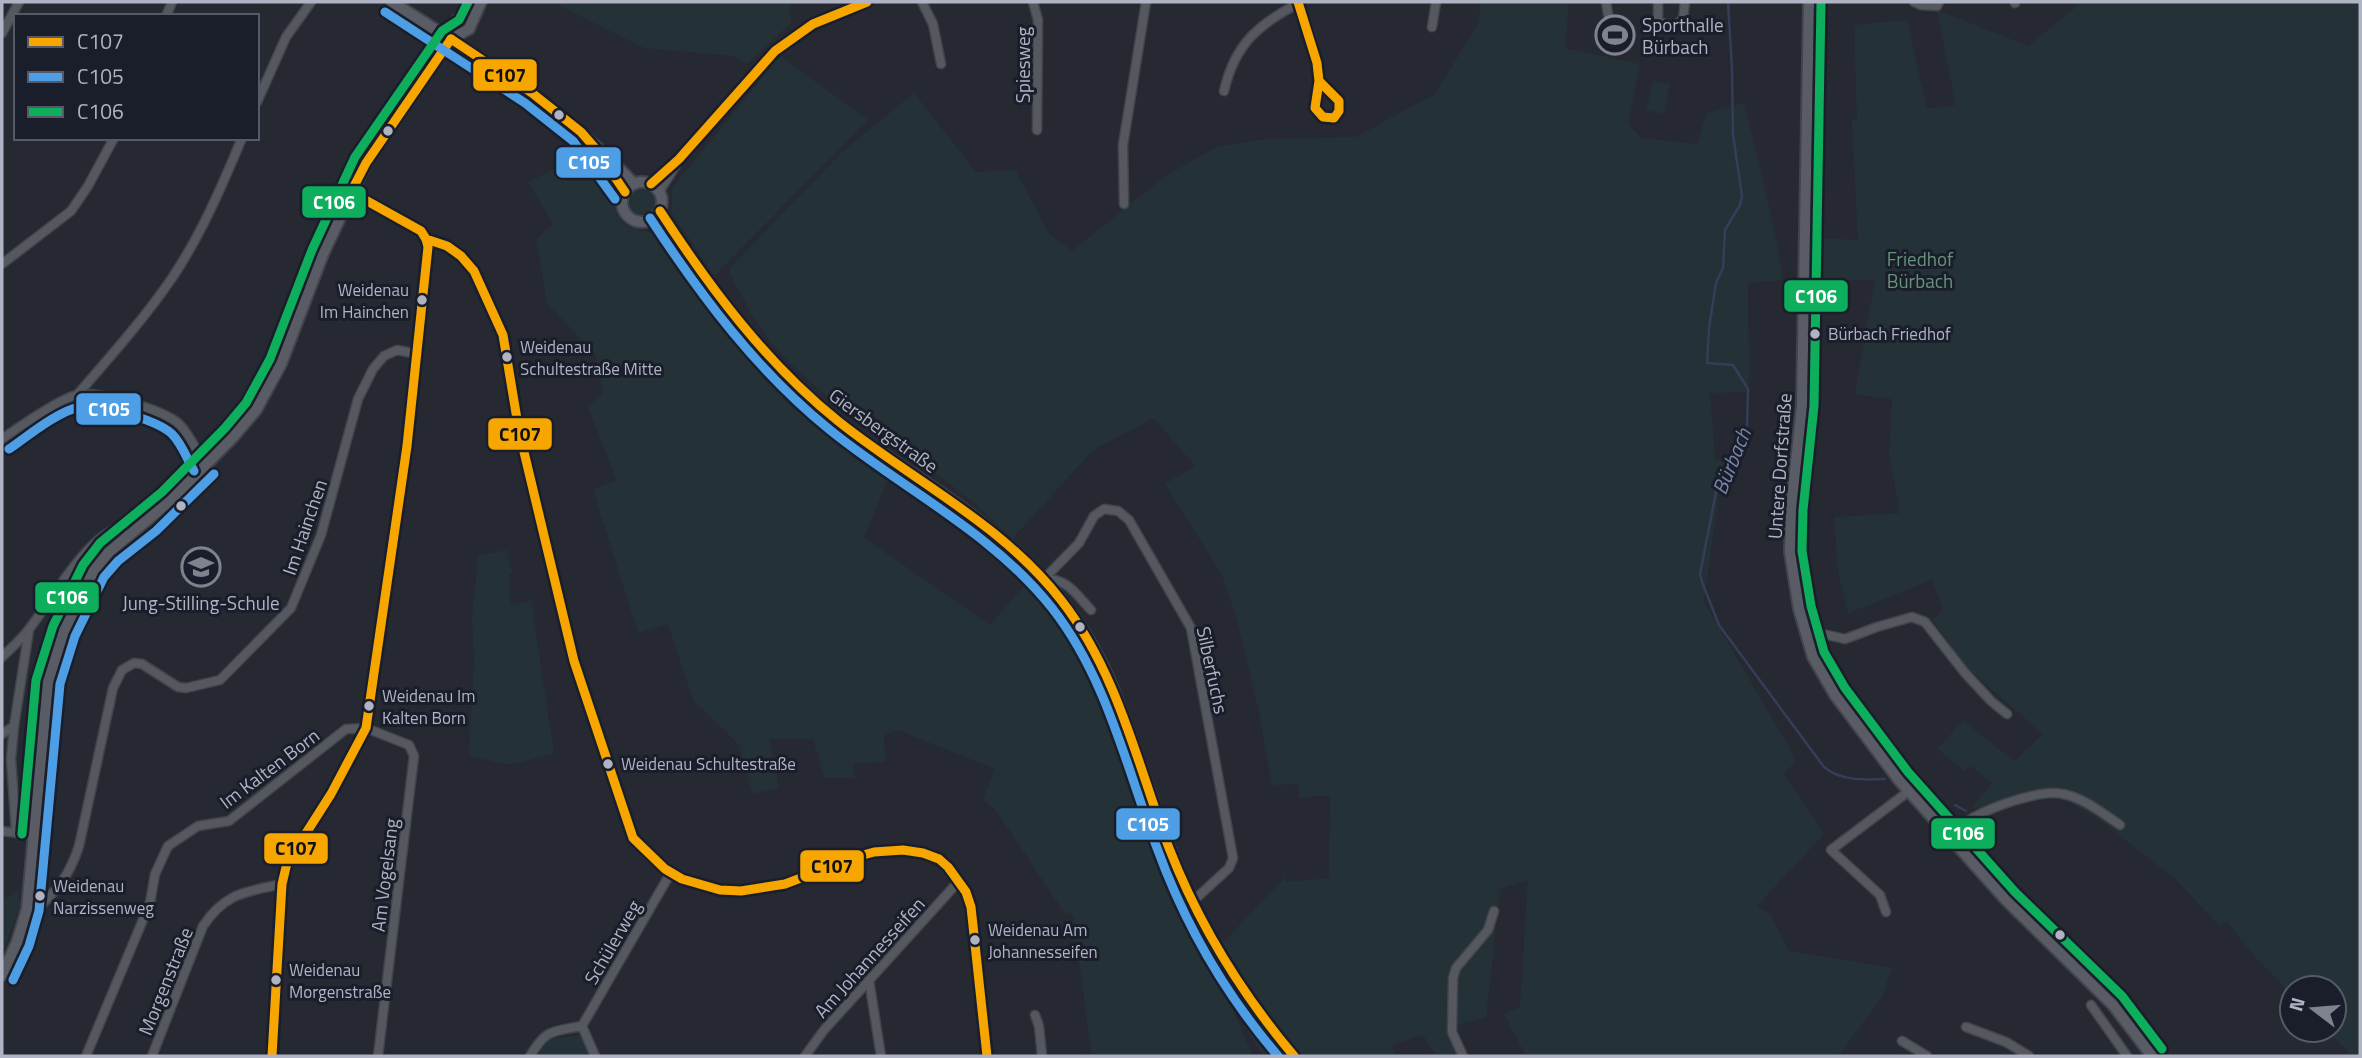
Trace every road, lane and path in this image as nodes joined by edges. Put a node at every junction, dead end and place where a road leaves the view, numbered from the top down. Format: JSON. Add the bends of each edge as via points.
{"nodes":[{"id":1,"x":19,"y":2,"type":"edge"},
{"id":2,"x":311,"y":2,"type":"edge"},
{"id":3,"x":392,"y":2,"type":"edge"},
{"id":4,"x":479,"y":2,"type":"edge"},
{"id":5,"x":867,"y":2,"type":"edge"},
{"id":6,"x":922,"y":2,"type":"edge"},
{"id":7,"x":1033,"y":2,"type":"edge"},
{"id":8,"x":1146,"y":2,"type":"edge"},
{"id":9,"x":1299,"y":2,"type":"edge"},
{"id":10,"x":1436,"y":2,"type":"edge"},
{"id":11,"x":1606,"y":2,"type":"edge"},
{"id":12,"x":1658,"y":2,"type":"edge"},
{"id":13,"x":1685,"y":2,"type":"edge"},
{"id":14,"x":1809,"y":2,"type":"edge"},
{"id":15,"x":1914,"y":2,"type":"edge"},
{"id":16,"x":1938,"y":4,"type":"edge"},
{"id":17,"x":1608,"y":14,"type":"dead end"},
{"id":18,"x":1432,"y":27,"type":"dead end"},
{"id":19,"x":2,"y":33,"type":"edge"},
{"id":20,"x":451,"y":39,"type":"junction"},
{"id":21,"x":941,"y":64,"type":"dead end"},
{"id":22,"x":1320,"y":82,"type":"dead end"},
{"id":23,"x":1224,"y":91,"type":"dead end"},
{"id":24,"x":259,"y":98,"type":"edge"},
{"id":25,"x":1037,"y":130,"type":"dead end"},
{"id":26,"x":113,"y":140,"type":"edge"},
{"id":27,"x":241,"y":140,"type":"edge"},
{"id":28,"x":630,"y":188,"type":"junction"},
{"id":29,"x":655,"y":188,"type":"junction"},
{"id":30,"x":351,"y":192,"type":"junction"},
{"id":31,"x":1124,"y":204,"type":"dead end"},
{"id":32,"x":656,"y":215,"type":"junction"},
{"id":33,"x":426,"y":239,"type":"junction"},
{"id":34,"x":2,"y":264,"type":"edge"},
{"id":35,"x":417,"y":354,"type":"junction"},
{"id":36,"x":77,"y":395,"type":"junction"},
{"id":37,"x":2,"y":439,"type":"edge"},
{"id":38,"x":205,"y":465,"type":"junction"},
{"id":39,"x":131,"y":535,"type":"junction"},
{"id":40,"x":1044,"y":579,"type":"junction"},
{"id":41,"x":1091,"y":610,"type":"dead end"},
{"id":42,"x":29,"y":630,"type":"junction"},
{"id":43,"x":1805,"y":630,"type":"junction"},
{"id":44,"x":2,"y":657,"type":"edge"},
{"id":45,"x":2007,"y":714,"type":"dead end"},
{"id":46,"x":14,"y":726,"type":"junction"},
{"id":47,"x":366,"y":728,"type":"junction"},
{"id":48,"x":2,"y":734,"type":"edge"},
{"id":49,"x":1909,"y":791,"type":"junction"},
{"id":50,"x":2120,"y":825,"type":"dead end"},
{"id":51,"x":2,"y":831,"type":"edge"},
{"id":52,"x":16,"y":832,"type":"junction"},
{"id":53,"x":34,"y":835,"type":"junction"},
{"id":54,"x":1948,"y":837,"type":"junction"},
{"id":55,"x":670,"y":874,"type":"junction"},
{"id":56,"x":959,"y":881,"type":"junction"},
{"id":57,"x":282,"y":884,"type":"junction"},
{"id":58,"x":1192,"y":902,"type":"junction"},
{"id":59,"x":27,"y":909,"type":"junction"},
{"id":60,"x":1494,"y":911,"type":"dead end"},
{"id":61,"x":1886,"y":912,"type":"dead end"},
{"id":62,"x":2,"y":975,"type":"edge"},
{"id":63,"x":869,"y":980,"type":"junction"},
{"id":64,"x":2091,"y":1005,"type":"dead end"},
{"id":65,"x":1035,"y":1015,"type":"dead end"},
{"id":66,"x":582,"y":1026,"type":"junction"},
{"id":67,"x":1966,"y":1027,"type":"dead end"},
{"id":68,"x":1902,"y":1041,"type":"dead end"},
{"id":69,"x":86,"y":1056,"type":"edge"},
{"id":70,"x":152,"y":1056,"type":"edge"},
{"id":71,"x":272,"y":1056,"type":"edge"},
{"id":72,"x":378,"y":1056,"type":"edge"},
{"id":73,"x":530,"y":1056,"type":"edge"},
{"id":74,"x":594,"y":1056,"type":"edge"},
{"id":75,"x":805,"y":1056,"type":"edge"},
{"id":76,"x":881,"y":1056,"type":"edge"},
{"id":77,"x":987,"y":1056,"type":"edge"},
{"id":78,"x":1042,"y":1056,"type":"edge"},
{"id":79,"x":1294,"y":1056,"type":"edge"},
{"id":80,"x":1463,"y":1056,"type":"edge"},
{"id":81,"x":1927,"y":1056,"type":"edge"},
{"id":82,"x":2029,"y":1056,"type":"edge"},
{"id":83,"x":2127,"y":1056,"type":"edge"},
{"id":84,"x":2152,"y":1056,"type":"edge"}],
"edges":[{"from":1,"to":19,"type":"street"},
{"from":2,"to":24,"type":"street","via":[[286,37]]},
{"from":3,"to":20,"type":"street"},
{"from":4,"to":20,"type":"street","via":[[469,29]]},
{"from":5,"to":29,"type":"street","via":[[813,24],[775,51]]},
{"from":6,"to":21,"type":"street","via":[[933,24]]},
{"from":7,"to":25,"type":"street","name":"Spiesweg","via":[[1038,20]]},
{"from":8,"to":31,"type":"street","via":[[1123,145]]},
{"from":9,"to":22,"type":"street"},
{"from":9,"to":23,"type":"street","via":[[1253,33],[1230,69]]},
{"from":10,"to":18,"type":"street"},
{"from":11,"to":17,"type":"street"},
{"from":12,"to":13,"type":"street","via":[[1658,22],[1674,26],[1683,19]]},
{"from":14,"to":43,"type":"street","name":"Untere Dorfstraße","via":[[1802,406],[1790,552]]},
{"from":15,"to":16,"type":"street"},
{"from":20,"to":28,"type":"street","via":[[532,93],[580,132]]},
{"from":20,"to":30,"type":"street"},
{"from":26,"to":34,"type":"street","via":[[71,211]]},
{"from":27,"to":36,"type":"street","via":[[173,277]]},
{"from":28,"to":29,"type":"street","via":[[646,182]]},
{"from":28,"to":32,"type":"street","via":[[623,204],[628,215],[639,221]]},
{"from":29,"to":32,"type":"street","via":[[662,198]]},
{"from":30,"to":33,"type":"street","via":[[421,231]]},
{"from":30,"to":38,"type":"street","via":[[270,388],[247,421]]},
{"from":32,"to":40,"type":"street","name":"Giersbergstraße","via":[[795,384],[862,439],[984,524]]},
{"from":33,"to":35,"type":"street"},
{"from":33,"to":55,"type":"street","via":[[447,246],[474,271],[503,335],[519,431],[574,661],[633,838]]},
{"from":35,"to":47,"type":"street"},
{"from":35,"to":59,"type":"street","name":"Im Hainchen","via":[[397,350],[384,356],[358,399],[321,535],[291,608],[220,680],[186,688],[142,664],[122,670],[113,688],[72,869],[36,911]]},
{"from":36,"to":37,"type":"street"},
{"from":36,"to":38,"type":"street","via":[[126,401],[162,413],[179,425]]},
{"from":38,"to":39,"type":"street"},
{"from":39,"to":42,"type":"street","via":[[115,529],[102,535]]},
{"from":39,"to":53,"type":"street","via":[[94,570],[55,654],[48,682]]},
{"from":40,"to":41,"type":"street","name":"Giersbergstraße","via":[[1065,583]]},
{"from":40,"to":58,"type":"street","name":"Giersbergstraße","via":[[1080,623],[1100,658]]},
{"from":40,"to":58,"type":"street","name":"Silberfuchs","via":[[1079,543],[1094,516],[1104,509],[1118,511],[1129,520],[1191,628],[1233,858],[1229,868]]},
{"from":42,"to":44,"type":"street"},
{"from":42,"to":46,"type":"street"},
{"from":43,"to":45,"type":"street","via":[[1845,639],[1912,617],[1925,622],[1965,673]]},
{"from":43,"to":49,"type":"street","name":"Untere Dorfstraße","via":[[1813,657],[1835,695]]},
{"from":46,"to":48,"type":"street"},
{"from":46,"to":52,"type":"street","via":[[11,759]]},
{"from":47,"to":57,"type":"street","via":[[287,863]]},
{"from":47,"to":69,"type":"street","name":"Im Kalten Born","via":[[346,729],[229,821],[198,826],[168,846],[155,874],[150,903]]},
{"from":47,"to":72,"type":"street","name":"Am Vogelsang","via":[[409,745],[414,756]]},
{"from":49,"to":54,"type":"street","name":"Untere Dorfstraße"},
{"from":49,"to":61,"type":"street","via":[[1831,850],[1880,895]]},
{"from":50,"to":54,"type":"street","via":[[2061,793],[1996,807]]},
{"from":51,"to":52,"type":"street"},
{"from":52,"to":53,"type":"street"},
{"from":53,"to":59,"type":"street"},
{"from":54,"to":84,"type":"street","name":"Untere Dorfstraße","via":[[2113,1005]]},
{"from":55,"to":56,"type":"street","via":[[705,888],[763,888],[865,854],[899,851],[939,859]]},
{"from":55,"to":66,"type":"street","name":"Schülerweg"},
{"from":56,"to":63,"type":"street","name":"Am Johannesseifen"},
{"from":56,"to":77,"type":"street","via":[[970,901]]},
{"from":57,"to":70,"type":"street","name":"Morgenstraße","via":[[238,894],[214,910]]},
{"from":57,"to":71,"type":"street"},
{"from":58,"to":79,"type":"street","name":"Giersbergstraße","via":[[1241,988]]},
{"from":59,"to":62,"type":"street"},
{"from":60,"to":80,"type":"street","via":[[1488,930],[1453,978],[1452,1032]]},
{"from":63,"to":75,"type":"street","name":"Am Johannesseifen"},
{"from":63,"to":76,"type":"street"},
{"from":64,"to":83,"type":"street"},
{"from":65,"to":78,"type":"street"},
{"from":66,"to":73,"type":"street","via":[[541,1037]]},
{"from":66,"to":74,"type":"street"},
{"from":67,"to":82,"type":"street","via":[[2007,1042]]},
{"from":68,"to":81,"type":"street"}]}
